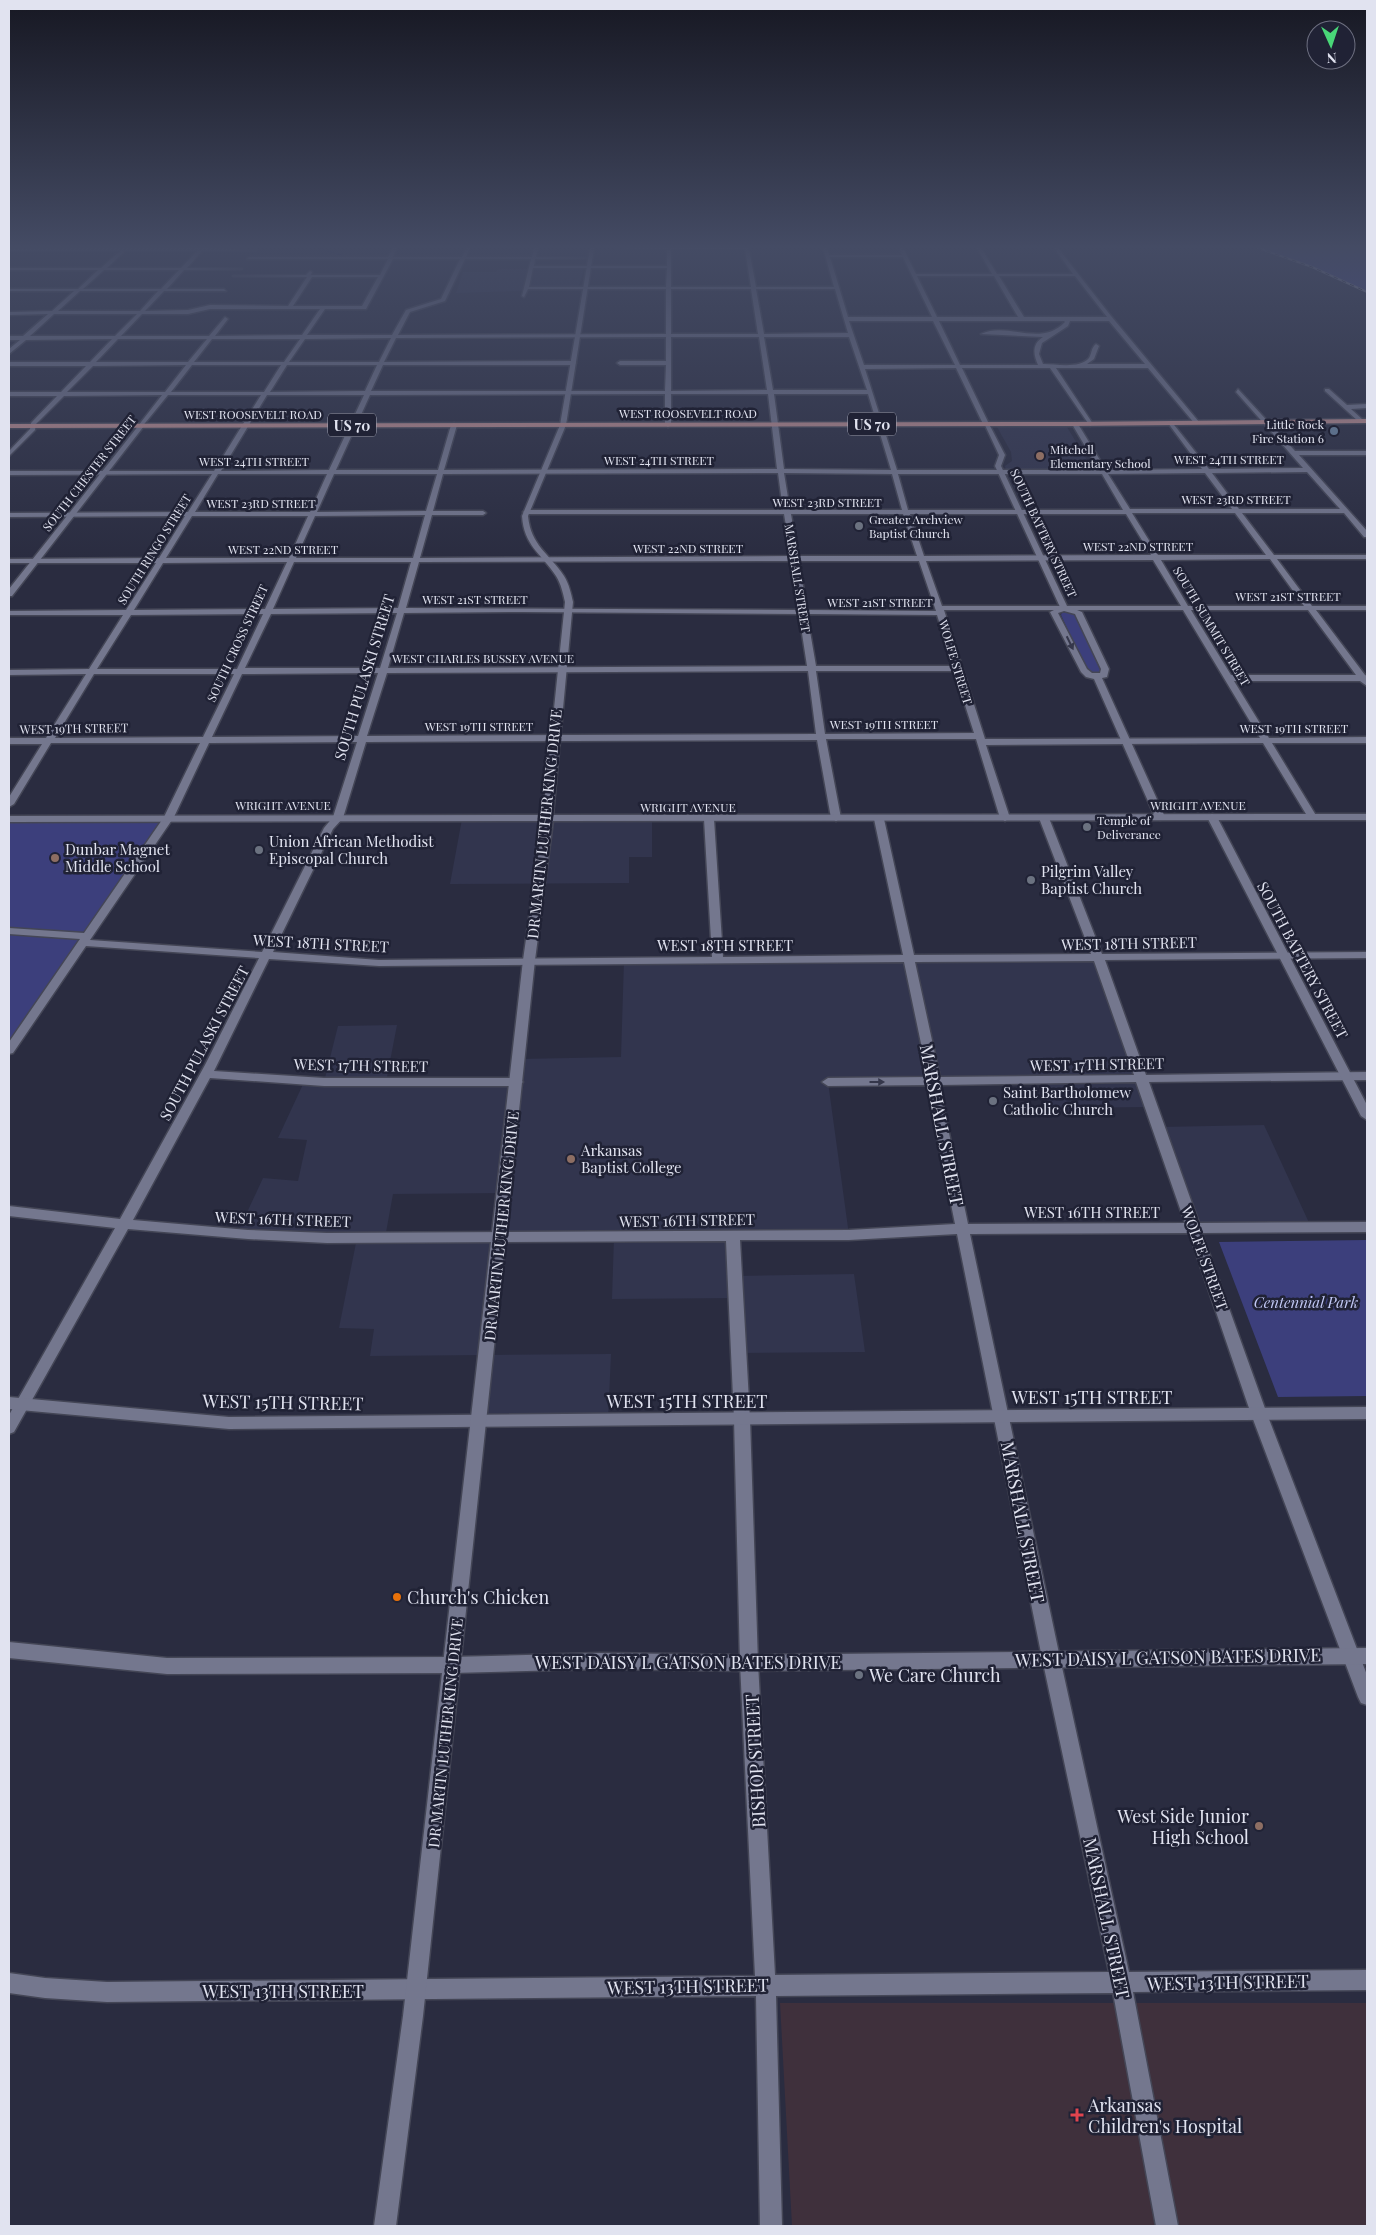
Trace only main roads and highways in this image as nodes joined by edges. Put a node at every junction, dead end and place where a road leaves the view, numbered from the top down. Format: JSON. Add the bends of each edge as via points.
{"nodes":[{"id":1,"x":1364,"y":421,"type":"edge"},
{"id":2,"x":9,"y":426,"type":"edge"}],
"edges":[{"from":1,"to":2,"type":"main road","name":"WEST ROOSEVELT ROAD","number":"US 70"}]}
